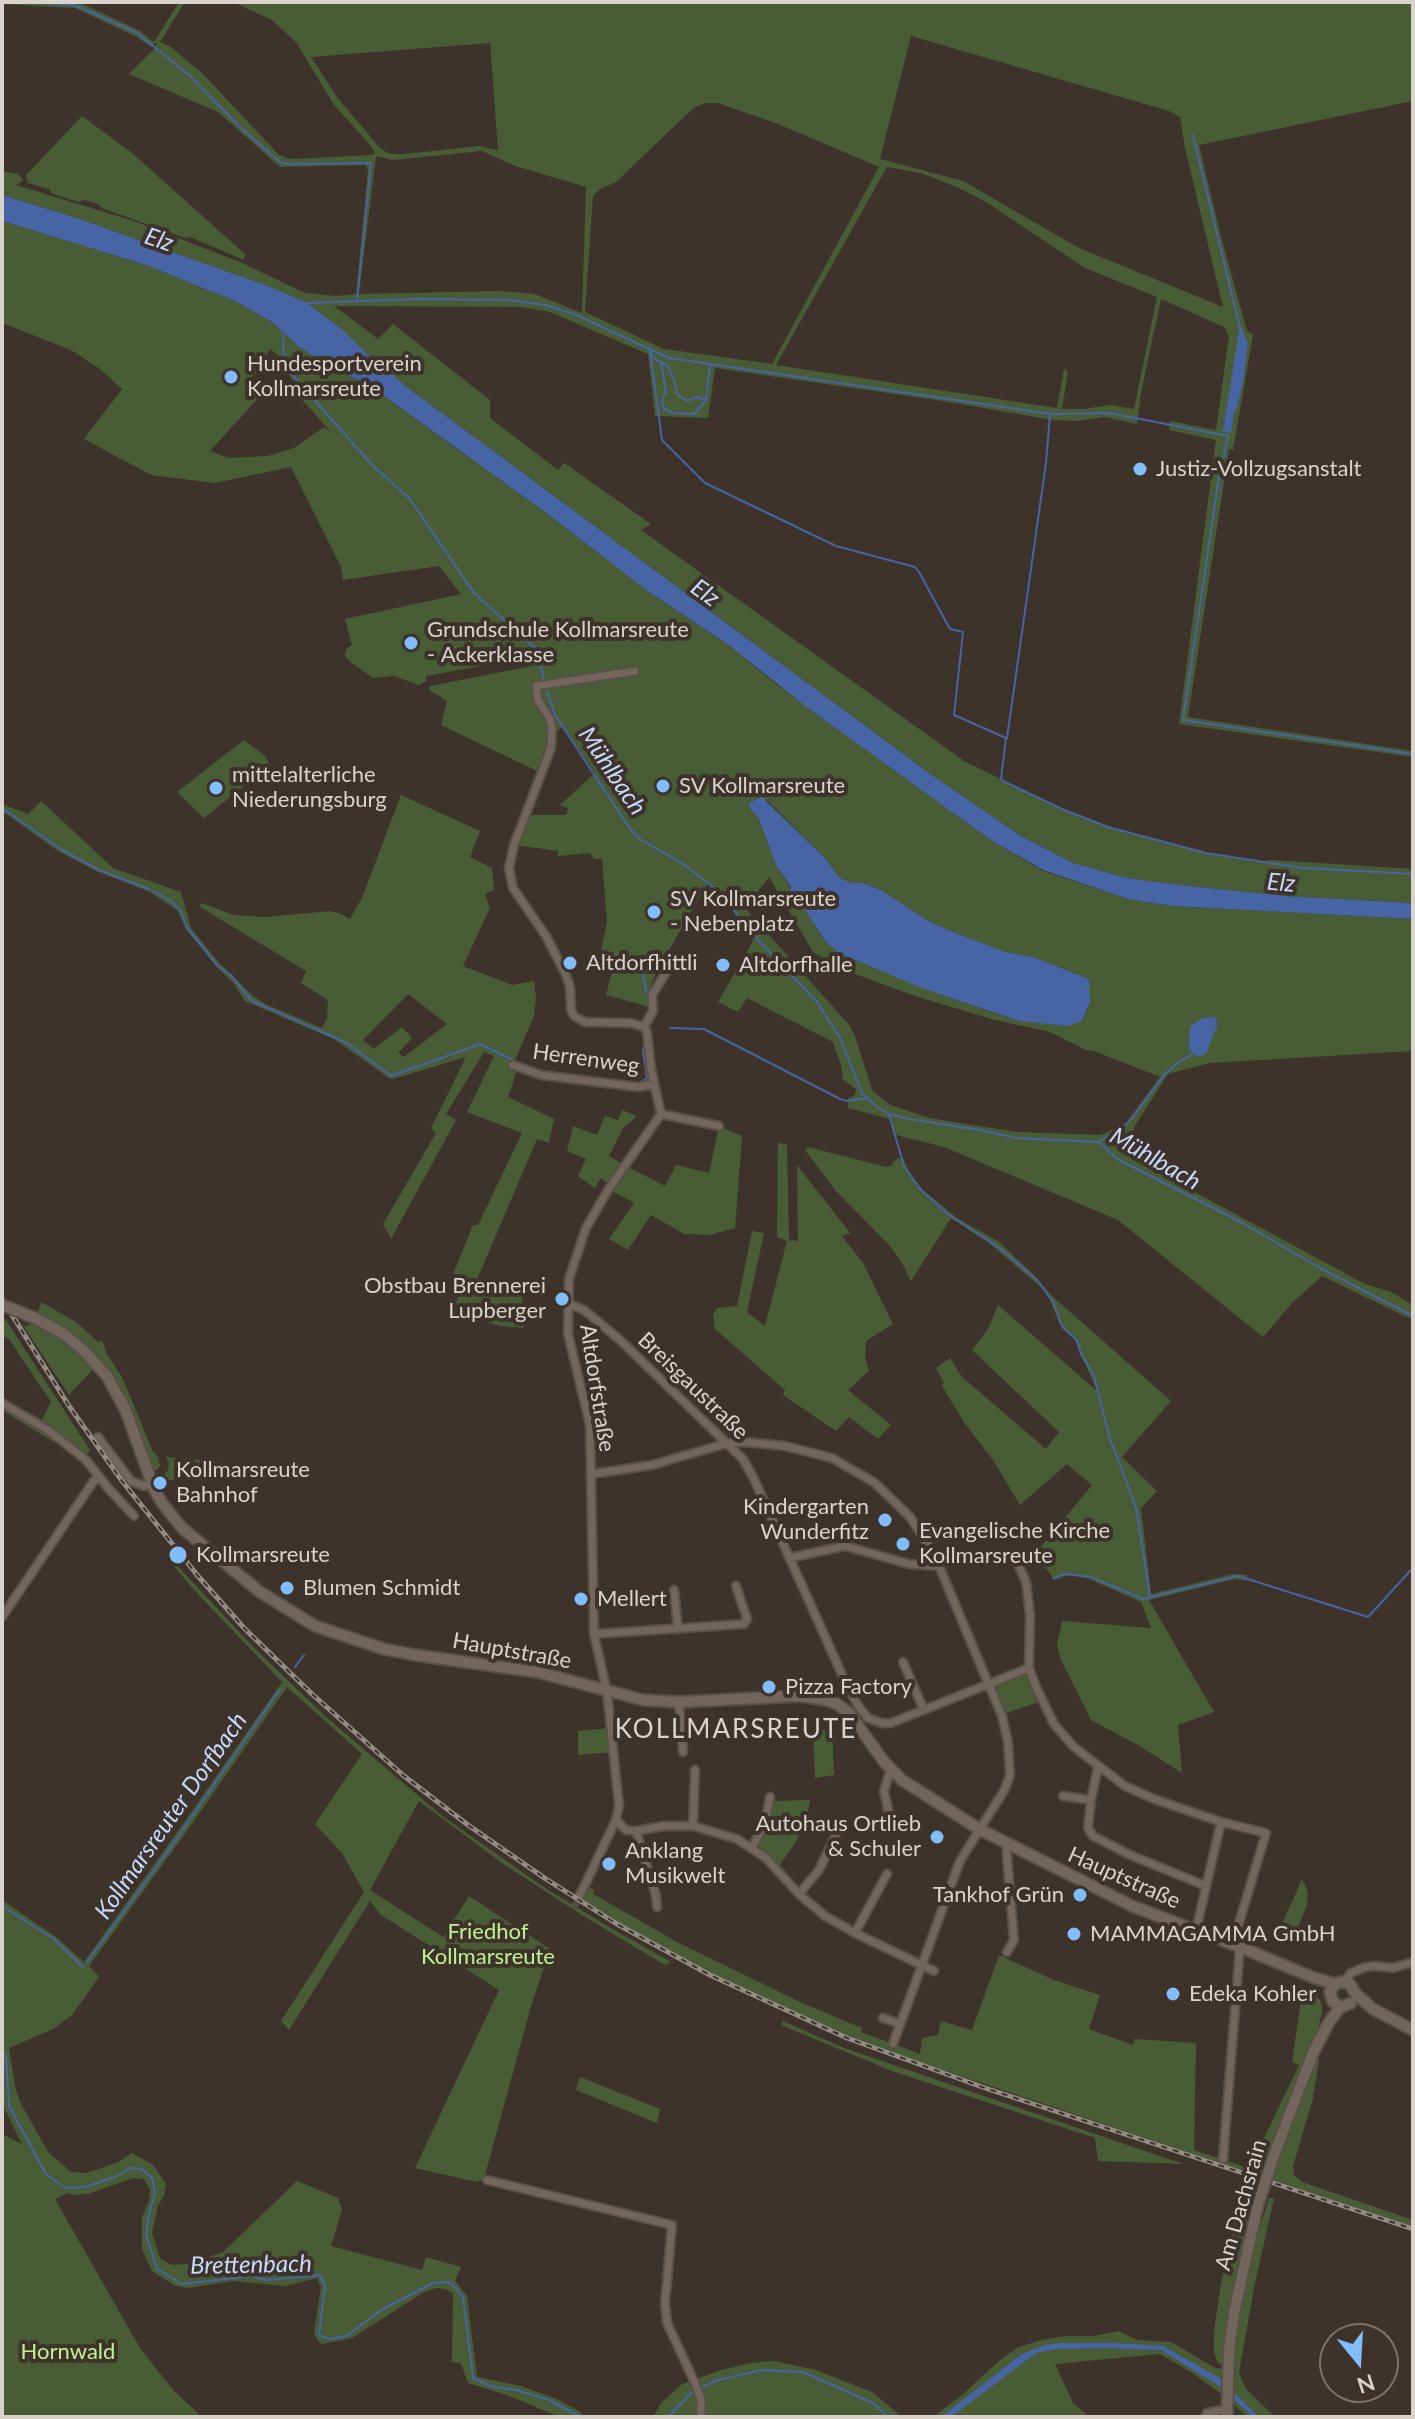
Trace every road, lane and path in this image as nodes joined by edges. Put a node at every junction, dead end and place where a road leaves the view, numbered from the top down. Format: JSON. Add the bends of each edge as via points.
{"nodes":[{"id":1,"x":635,"y":671,"type":"dead end"},
{"id":2,"x":672,"y":963,"type":"dead end"},
{"id":3,"x":644,"y":1027,"type":"junction"},
{"id":4,"x":513,"y":1065,"type":"dead end"},
{"id":5,"x":654,"y":1084,"type":"junction"},
{"id":6,"x":661,"y":1114,"type":"junction"},
{"id":7,"x":719,"y":1126,"type":"dead end"},
{"id":8,"x":567,"y":1303,"type":"junction"},
{"id":9,"x":2,"y":1305,"type":"edge"},
{"id":10,"x":2,"y":1403,"type":"edge"},
{"id":11,"x":98,"y":1437,"type":"dead end"},
{"id":12,"x":728,"y":1443,"type":"junction"},
{"id":13,"x":592,"y":1474,"type":"junction"},
{"id":14,"x":99,"y":1477,"type":"junction"},
{"id":15,"x":152,"y":1484,"type":"junction"},
{"id":16,"x":134,"y":1516,"type":"dead end"},
{"id":17,"x":789,"y":1558,"type":"junction"},
{"id":18,"x":1016,"y":1559,"type":"dead end"},
{"id":19,"x":939,"y":1566,"type":"junction"},
{"id":20,"x":736,"y":1586,"type":"dead end"},
{"id":21,"x":674,"y":1590,"type":"dead end"},
{"id":22,"x":2,"y":1617,"type":"edge"},
{"id":23,"x":678,"y":1629,"type":"junction"},
{"id":24,"x":594,"y":1634,"type":"junction"},
{"id":25,"x":903,"y":1662,"type":"dead end"},
{"id":26,"x":1029,"y":1668,"type":"junction"},
{"id":27,"x":989,"y":1684,"type":"junction"},
{"id":28,"x":849,"y":1690,"type":"junction"},
{"id":29,"x":607,"y":1692,"type":"junction"},
{"id":30,"x":679,"y":1702,"type":"junction"},
{"id":31,"x":837,"y":1704,"type":"junction"},
{"id":32,"x":924,"y":1710,"type":"junction"},
{"id":33,"x":864,"y":1721,"type":"junction"},
{"id":34,"x":683,"y":1752,"type":"dead end"},
{"id":35,"x":1098,"y":1767,"type":"junction"},
{"id":36,"x":891,"y":1769,"type":"junction"},
{"id":37,"x":695,"y":1770,"type":"dead end"},
{"id":38,"x":1063,"y":1796,"type":"dead end"},
{"id":39,"x":770,"y":1797,"type":"dead end"},
{"id":40,"x":1091,"y":1800,"type":"junction"},
{"id":41,"x":616,"y":1820,"type":"junction"},
{"id":42,"x":891,"y":1822,"type":"dead end"},
{"id":43,"x":1221,"y":1822,"type":"junction"},
{"id":44,"x":693,"y":1826,"type":"junction"},
{"id":45,"x":979,"y":1829,"type":"junction"},
{"id":46,"x":636,"y":1831,"type":"junction"},
{"id":47,"x":835,"y":1837,"type":"dead end"},
{"id":48,"x":1006,"y":1844,"type":"junction"},
{"id":49,"x":752,"y":1848,"type":"junction"},
{"id":50,"x":887,"y":1874,"type":"dead end"},
{"id":51,"x":1206,"y":1886,"type":"junction"},
{"id":52,"x":799,"y":1894,"type":"junction"},
{"id":53,"x":579,"y":1897,"type":"tunnel mouth"},
{"id":54,"x":659,"y":1901,"type":"dead end"},
{"id":55,"x":1196,"y":1930,"type":"junction"},
{"id":56,"x":855,"y":1933,"type":"junction"},
{"id":57,"x":1236,"y":1933,"type":"dead end"},
{"id":58,"x":1240,"y":1947,"type":"junction"},
{"id":59,"x":1007,"y":1952,"type":"dead end"},
{"id":60,"x":1413,"y":1962,"type":"edge"},
{"id":61,"x":922,"y":1965,"type":"junction"},
{"id":62,"x":934,"y":1971,"type":"dead end"},
{"id":63,"x":1343,"y":1994,"type":"junction"},
{"id":64,"x":883,"y":2018,"type":"dead end"},
{"id":65,"x":900,"y":2024,"type":"junction"},
{"id":66,"x":1413,"y":2030,"type":"edge"},
{"id":67,"x":893,"y":2044,"type":"dead end"},
{"id":68,"x":1223,"y":2159,"type":"dead end"},
{"id":69,"x":487,"y":2180,"type":"dead end"},
{"id":70,"x":1227,"y":2408,"type":"edge"},
{"id":71,"x":701,"y":2417,"type":"edge"},
{"id":72,"x":1205,"y":2417,"type":"edge"}],
"edges":[{"from":1,"to":3,"type":"street","via":[[538,686],[552,735],[509,868],[512,885],[566,975],[574,1016],[585,1022]]},
{"from":2,"to":3,"type":"street","via":[[652,995],[653,1011]]},
{"from":3,"to":5,"type":"street"},
{"from":4,"to":5,"type":"street","name":"Herrenweg","via":[[541,1075],[638,1087]]},
{"from":5,"to":6,"type":"street"},
{"from":6,"to":7,"type":"street"},
{"from":6,"to":8,"type":"street","name":"Altdorfstraße","via":[[586,1228]]},
{"from":8,"to":12,"type":"street","name":"Breisgaustraße","via":[[620,1340]]},
{"from":8,"to":13,"type":"street","name":"Altdorfstraße","via":[[568,1334],[590,1425]]},
{"from":9,"to":15,"type":"main road","name":"Hauptstraße","bridge":true,"via":[[64,1334],[97,1364],[126,1411]]},
{"from":10,"to":14,"type":"street","via":[[69,1445]]},
{"from":11,"to":15,"type":"street","name":"Hauptstraße","via":[[131,1481]]},
{"from":12,"to":13,"type":"street","via":[[652,1465]]},
{"from":12,"to":17,"type":"street","name":"Breisgaustraße","via":[[754,1479]]},
{"from":12,"to":19,"type":"street","via":[[805,1450],[855,1470],[910,1517]]},
{"from":13,"to":24,"type":"street","name":"Altdorfstraße"},
{"from":14,"to":16,"type":"street"},
{"from":14,"to":22,"type":"street"},
{"from":15,"to":29,"type":"main road","name":"Hauptstraße","via":[[171,1516],[196,1541],[260,1592],[315,1626],[384,1649],[537,1672]]},
{"from":17,"to":19,"type":"street","via":[[845,1546],[909,1564]]},
{"from":17,"to":28,"type":"street","name":"Breisgaustraße"},
{"from":18,"to":26,"type":"street","via":[[1026,1582],[1030,1615]]},
{"from":19,"to":27,"type":"street"},
{"from":20,"to":23,"type":"street","via":[[747,1622]]},
{"from":21,"to":23,"type":"street"},
{"from":23,"to":24,"type":"street"},
{"from":24,"to":29,"type":"street","name":"Altdorfstraße"},
{"from":25,"to":32,"type":"street"},
{"from":26,"to":27,"type":"street"},
{"from":26,"to":35,"type":"street","via":[[1054,1724]]},
{"from":27,"to":32,"type":"street"},
{"from":27,"to":45,"type":"street","via":[[1005,1727],[1010,1775]]},
{"from":28,"to":31,"type":"street"},
{"from":28,"to":33,"type":"street","name":"Breisgaustraße"},
{"from":29,"to":30,"type":"main road","name":"Hauptstraße"},
{"from":29,"to":41,"type":"street","name":"Altdorfstraße","via":[[619,1805]]},
{"from":30,"to":31,"type":"main road","name":"Hauptstraße","via":[[800,1696]]},
{"from":30,"to":34,"type":"street"},
{"from":31,"to":33,"type":"main road","name":"Hauptstraße"},
{"from":32,"to":33,"type":"street","via":[[891,1723]]},
{"from":33,"to":36,"type":"main road","name":"Hauptstraße"},
{"from":35,"to":40,"type":"street"},
{"from":35,"to":43,"type":"street","via":[[1154,1799]]},
{"from":36,"to":42,"type":"street","via":[[884,1791]]},
{"from":36,"to":45,"type":"main road","name":"Hauptstraße"},
{"from":37,"to":44,"type":"street"},
{"from":38,"to":40,"type":"street"},
{"from":39,"to":49,"type":"street"},
{"from":40,"to":51,"type":"street","via":[[1088,1828],[1093,1836]]},
{"from":41,"to":46,"type":"street"},
{"from":41,"to":53,"type":"street"},
{"from":43,"to":51,"type":"street"},
{"from":43,"to":57,"type":"street","via":[[1266,1833]]},
{"from":44,"to":46,"type":"street"},
{"from":44,"to":49,"type":"street"},
{"from":45,"to":48,"type":"main road","name":"Hauptstraße"},
{"from":45,"to":61,"type":"street","via":[[956,1869]]},
{"from":46,"to":54,"type":"street"},
{"from":47,"to":52,"type":"street","via":[[819,1870]]},
{"from":48,"to":55,"type":"main road","name":"Hauptstraße","via":[[1132,1906]]},
{"from":48,"to":59,"type":"street","via":[[1014,1940]]},
{"from":49,"to":52,"type":"street"},
{"from":50,"to":56,"type":"street"},
{"from":51,"to":55,"type":"street"},
{"from":52,"to":56,"type":"street"},
{"from":55,"to":58,"type":"main road","name":"Hauptstraße"},
{"from":56,"to":61,"type":"street"},
{"from":58,"to":63,"type":"main road","name":"Hauptstraße"},
{"from":58,"to":68,"type":"street"},
{"from":60,"to":63,"type":"street","via":[[1362,1969]]},
{"from":61,"to":62,"type":"street"},
{"from":61,"to":65,"type":"street"},
{"from":63,"to":66,"type":"main road","name":"Hauptstraße"},
{"from":63,"to":70,"type":"main road","name":"Am Dachsrain","bridge":true,"via":[[1329,2013],[1257,2208],[1234,2313]]},
{"from":64,"to":65,"type":"street"},
{"from":65,"to":67,"type":"street"},
{"from":69,"to":71,"type":"street","via":[[672,2225],[667,2323],[699,2393]]},
{"from":70,"to":72,"type":"street","name":"Am Dachsrain"}]}
